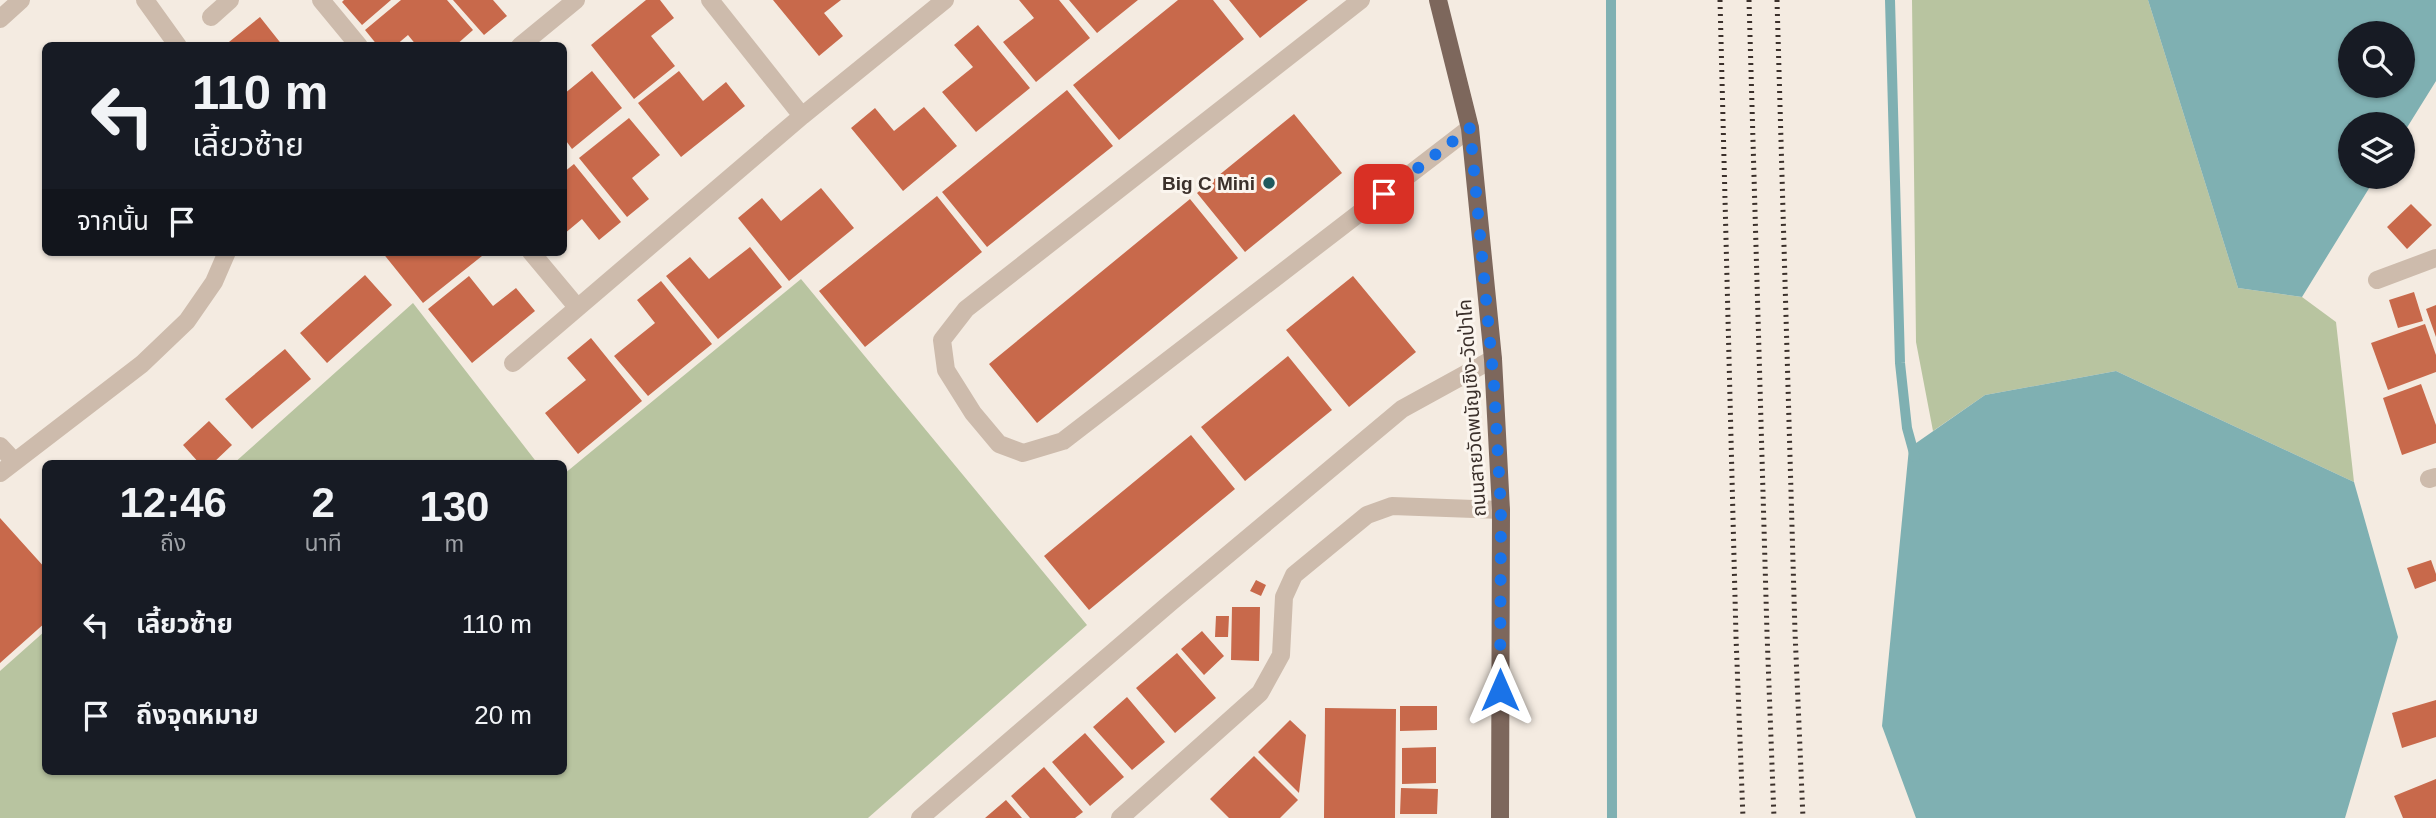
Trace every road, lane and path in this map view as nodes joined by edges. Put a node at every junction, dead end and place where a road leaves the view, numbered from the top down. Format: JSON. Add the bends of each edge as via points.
{"nodes":[{"id":1,"x":21,"y":0,"type":"edge"},
{"id":2,"x":145,"y":0,"type":"edge"},
{"id":3,"x":230,"y":0,"type":"edge"},
{"id":4,"x":321,"y":0,"type":"edge"},
{"id":5,"x":576,"y":0,"type":"edge"},
{"id":6,"x":710,"y":0,"type":"edge"},
{"id":7,"x":945,"y":0,"type":"edge"},
{"id":8,"x":1361,"y":0,"type":"edge"},
{"id":9,"x":1438,"y":0,"type":"edge"},
{"id":10,"x":211,"y":17,"type":"dead end"},
{"id":11,"x":0,"y":19,"type":"edge"},
{"id":12,"x":175,"y":42,"type":"edge"},
{"id":13,"x":356,"y":42,"type":"edge"},
{"id":14,"x":525,"y":42,"type":"edge"},
{"id":15,"x":802,"y":116,"type":"junction"},
{"id":16,"x":1470,"y":128,"type":"junction"},
{"id":17,"x":225,"y":256,"type":"edge"},
{"id":18,"x":534,"y":256,"type":"edge"},
{"id":19,"x":2436,"y":258,"type":"edge"},
{"id":20,"x":2377,"y":280,"type":"dead end"},
{"id":21,"x":577,"y":307,"type":"junction"},
{"id":22,"x":1493,"y":359,"type":"junction"},
{"id":23,"x":513,"y":363,"type":"dead end"},
{"id":24,"x":0,"y":446,"type":"edge"},
{"id":25,"x":7,"y":467,"type":"edge"},
{"id":26,"x":1501,"y":510,"type":"junction"},
{"id":27,"x":920,"y":818,"type":"edge"},
{"id":28,"x":1121,"y":818,"type":"edge"},
{"id":29,"x":1500,"y":818,"type":"edge"}],
"edges":[{"from":1,"to":11,"type":"street"},
{"from":2,"to":12,"type":"street"},
{"from":3,"to":10,"type":"street"},
{"from":4,"to":13,"type":"street"},
{"from":5,"to":14,"type":"street"},
{"from":6,"to":15,"type":"street"},
{"from":7,"to":15,"type":"street"},
{"from":8,"to":16,"type":"street","via":[[966,309],[942,340],[946,370],[972,414],[999,444],[1023,453],[1063,441]]},
{"from":9,"to":16,"type":"main road","name":"ถนนสายวัดพนัญเชิง-วัดป่าโค"},
{"from":15,"to":21,"type":"street"},
{"from":16,"to":22,"type":"main road","name":"ถนนสายวัดพนัญเชิง-วัดป่าโค"},
{"from":17,"to":25,"type":"street","via":[[187,321],[142,364]]},
{"from":18,"to":21,"type":"street"},
{"from":19,"to":20,"type":"street"},
{"from":21,"to":23,"type":"street"},
{"from":22,"to":26,"type":"main road","name":"ถนนสายวัดพนัญเชิง-วัดป่าโค"},
{"from":22,"to":27,"type":"street","via":[[1402,409]]},
{"from":24,"to":25,"type":"street"},
{"from":26,"to":28,"type":"street","via":[[1392,506],[1357,523],[1294,575],[1284,597],[1282,655],[1260,693]]},
{"from":26,"to":29,"type":"main road","name":"ถนนสายวัดพนัญเชิง-วัดป่าโค"}]}
